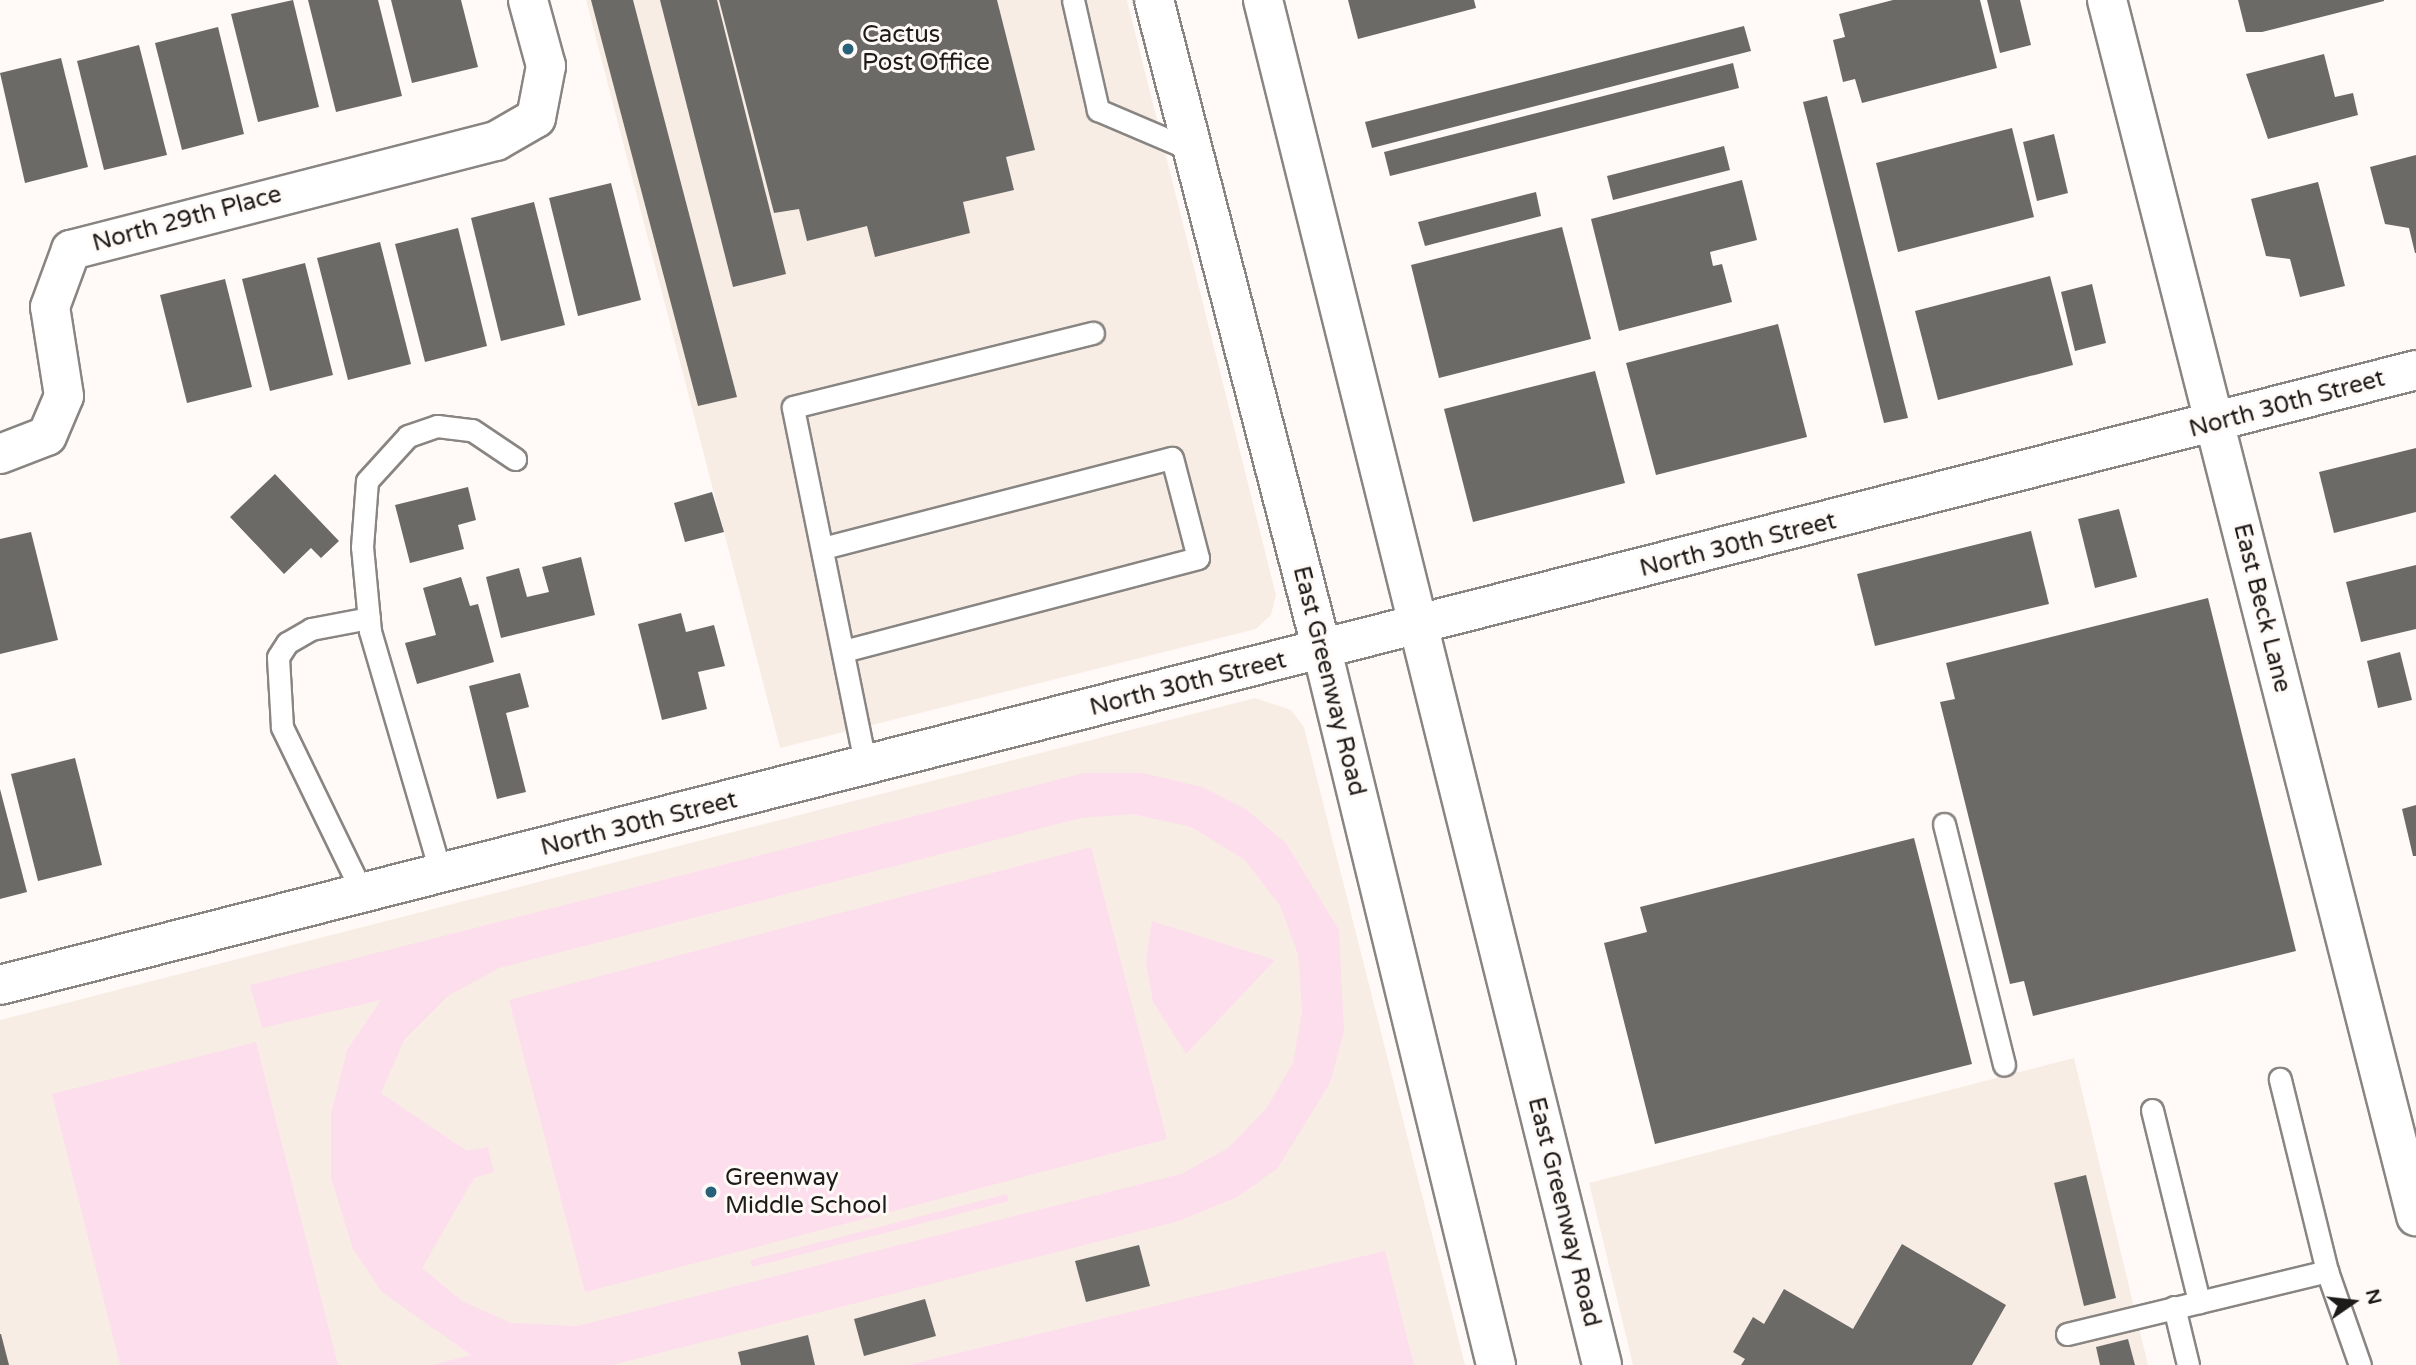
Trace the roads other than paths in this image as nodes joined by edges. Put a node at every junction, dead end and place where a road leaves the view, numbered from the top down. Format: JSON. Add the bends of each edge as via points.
{"nodes":[{"id":1,"x":528,"y":0,"type":"edge"},
{"id":2,"x":1073,"y":0,"type":"edge"},
{"id":3,"x":1154,"y":0,"type":"edge"},
{"id":4,"x":1263,"y":0,"type":"edge"},
{"id":5,"x":2107,"y":0,"type":"edge"},
{"id":6,"x":1192,"y":150,"type":"junction"},
{"id":7,"x":1093,"y":333,"type":"dead end"},
{"id":8,"x":2416,"y":370,"type":"edge"},
{"id":9,"x":2216,"y":423,"type":"junction"},
{"id":10,"x":0,"y":454,"type":"edge"},
{"id":11,"x":515,"y":459,"type":"dead end"},
{"id":12,"x":823,"y":548,"type":"junction"},
{"id":13,"x":369,"y":618,"type":"junction"},
{"id":14,"x":1419,"y":626,"type":"junction"},
{"id":15,"x":1322,"y":650,"type":"junction"},
{"id":16,"x":844,"y":651,"type":"junction"},
{"id":17,"x":866,"y":767,"type":"junction"},
{"id":18,"x":1944,"y":824,"type":"dead end"},
{"id":19,"x":441,"y":874,"type":"junction"},
{"id":20,"x":363,"y":894,"type":"junction"},
{"id":21,"x":0,"y":985,"type":"edge"},
{"id":22,"x":2004,"y":1065,"type":"dead end"},
{"id":23,"x":2280,"y":1079,"type":"dead end"},
{"id":24,"x":2152,"y":1110,"type":"dead end"},
{"id":25,"x":2416,"y":1216,"type":"edge"},
{"id":26,"x":2327,"y":1271,"type":"junction"},
{"id":27,"x":2199,"y":1302,"type":"junction"},
{"id":28,"x":2174,"y":1307,"type":"junction"},
{"id":29,"x":2067,"y":1334,"type":"dead end"},
{"id":30,"x":1496,"y":1365,"type":"edge"},
{"id":31,"x":1602,"y":1365,"type":"edge"},
{"id":32,"x":2188,"y":1365,"type":"edge"},
{"id":33,"x":2360,"y":1365,"type":"edge"}],
"edges":[{"from":1,"to":10,"type":"street","name":"North 29th Place","via":[[546,66],[536,118],[496,141],[71,250],[50,307],[64,396],[47,436]]},
{"from":2,"to":6,"type":"lane","via":[[1098,110]]},
{"from":3,"to":6,"type":"street","name":"East Greenway Road"},
{"from":4,"to":14,"type":"street","name":"East Greenway Road"},
{"from":5,"to":9,"type":"street","name":"East Beck Lane"},
{"from":6,"to":15,"type":"street","name":"East Greenway Road"},
{"from":7,"to":12,"type":"lane","via":[[793,407]]},
{"from":8,"to":9,"type":"street","name":"North 30th Street"},
{"from":9,"to":14,"type":"street","name":"North 30th Street"},
{"from":9,"to":25,"type":"street","name":"East Beck Lane"},
{"from":11,"to":13,"type":"lane","via":[[472,430],[437,426],[408,436],[383,457],[367,481],[363,507]]},
{"from":12,"to":16,"type":"lane"},
{"from":12,"to":16,"type":"lane","via":[[1172,458],[1198,558]]},
{"from":13,"to":19,"type":"lane"},
{"from":13,"to":20,"type":"lane","via":[[312,629],[287,643],[278,657],[282,727]]},
{"from":14,"to":15,"type":"street","name":"North 30th Street"},
{"from":14,"to":31,"type":"street","name":"East Greenway Road"},
{"from":15,"to":17,"type":"street","name":"North 30th Street"},
{"from":15,"to":30,"type":"street","name":"East Greenway Road"},
{"from":16,"to":17,"type":"lane"},
{"from":17,"to":19,"type":"street","name":"North 30th Street"},
{"from":18,"to":22,"type":"lane"},
{"from":19,"to":20,"type":"street","name":"North 30th Street"},
{"from":20,"to":21,"type":"street","name":"North 30th Street"},
{"from":23,"to":26,"type":"lane"},
{"from":24,"to":27,"type":"lane"},
{"from":26,"to":27,"type":"lane"},
{"from":26,"to":33,"type":"lane"},
{"from":27,"to":28,"type":"lane"},
{"from":28,"to":29,"type":"lane"},
{"from":28,"to":32,"type":"lane"}]}
